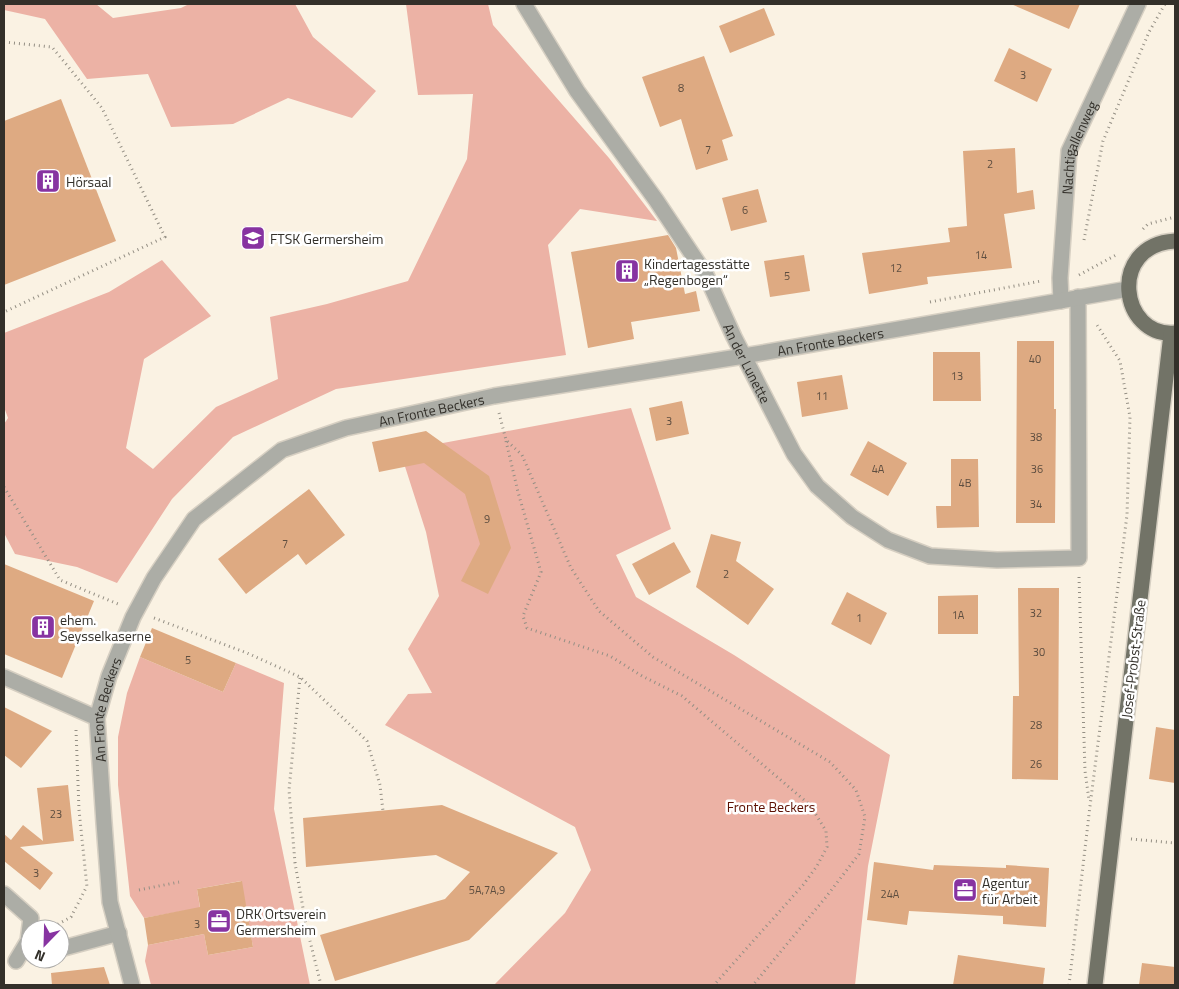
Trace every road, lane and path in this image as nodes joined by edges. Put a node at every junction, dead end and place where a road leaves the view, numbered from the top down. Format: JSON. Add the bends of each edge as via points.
{"nodes":[{"id":1,"x":524,"y":4,"type":"edge"},
{"id":2,"x":1138,"y":4,"type":"edge"},
{"id":3,"x":1165,"y":4,"type":"edge"},
{"id":4,"x":4,"y":42,"type":"edge"},
{"id":5,"x":1175,"y":217,"type":"edge"},
{"id":6,"x":1142,"y":230,"type":"dead end"},
{"id":7,"x":1175,"y":241,"type":"edge"},
{"id":8,"x":1083,"y":247,"type":"dead end"},
{"id":9,"x":1120,"y":253,"type":"dead end"},
{"id":10,"x":1079,"y":266,"type":"dead end"},
{"id":11,"x":1077,"y":276,"type":"junction"},
{"id":12,"x":1060,"y":278,"type":"junction"},
{"id":13,"x":1128,"y":289,"type":"junction"},
{"id":14,"x":1078,"y":298,"type":"junction"},
{"id":15,"x":1060,"y":301,"type":"junction"},
{"id":16,"x":926,"y":302,"type":"dead end"},
{"id":17,"x":4,"y":312,"type":"edge"},
{"id":18,"x":1173,"y":333,"type":"edge"},
{"id":19,"x":744,"y":356,"type":"junction"},
{"id":20,"x":494,"y":396,"type":"junction"},
{"id":21,"x":506,"y":440,"type":"junction"},
{"id":22,"x":4,"y":487,"type":"edge"},
{"id":23,"x":1079,"y":558,"type":"junction"},
{"id":24,"x":126,"y":608,"type":"dead end"},
{"id":25,"x":152,"y":617,"type":"dead end"},
{"id":26,"x":4,"y":677,"type":"edge"},
{"id":27,"x":300,"y":677,"type":"junction"},
{"id":28,"x":82,"y":712,"type":"junction"},
{"id":29,"x":97,"y":718,"type":"junction"},
{"id":30,"x":1090,"y":806,"type":"junction"},
{"id":31,"x":383,"y":811,"type":"dead end"},
{"id":32,"x":1112,"y":837,"type":"junction"},
{"id":33,"x":1175,"y":843,"type":"edge"},
{"id":34,"x":90,"y":880,"type":"dead end"},
{"id":35,"x":178,"y":882,"type":"dead end"},
{"id":36,"x":87,"y":887,"type":"junction"},
{"id":37,"x":139,"y":890,"type":"dead end"},
{"id":38,"x":4,"y":894,"type":"edge"},
{"id":39,"x":67,"y":919,"type":"edge"},
{"id":40,"x":119,"y":933,"type":"junction"},
{"id":41,"x":70,"y":946,"type":"edge"},
{"id":42,"x":17,"y":961,"type":"edge"},
{"id":43,"x":132,"y":985,"type":"edge"},
{"id":44,"x":320,"y":985,"type":"edge"},
{"id":45,"x":714,"y":985,"type":"edge"},
{"id":46,"x":753,"y":985,"type":"edge"},
{"id":47,"x":1069,"y":985,"type":"edge"},
{"id":48,"x":1095,"y":985,"type":"edge"}],
"edges":[{"from":1,"to":19,"type":"street","name":"An der Lunette","via":[[577,91],[706,276]]},
{"from":2,"to":12,"type":"street","name":"Nachtigallenweg","via":[[1069,151]]},
{"from":3,"to":8,"type":"path","via":[[1149,32],[1103,141]]},
{"from":4,"to":17,"type":"path","via":[[52,47],[102,108],[165,237]]},
{"from":5,"to":6,"type":"path","via":[[1148,224]]},
{"from":7,"to":13,"type":"main road","via":[[1149,248],[1137,260],[1130,274]]},
{"from":9,"to":11,"type":"path"},
{"from":10,"to":11,"type":"path"},
{"from":11,"to":14,"type":"path"},
{"from":12,"to":15,"type":"street","name":"Nachtigallenweg"},
{"from":12,"to":16,"type":"path"},
{"from":13,"to":14,"type":"street","name":"An Fronte Beckers"},
{"from":13,"to":18,"type":"main road","via":[[1131,303],[1146,324]]},
{"from":14,"to":15,"type":"street","name":"An Fronte Beckers"},
{"from":14,"to":23,"type":"street"},
{"from":14,"to":30,"type":"path","via":[[1120,361],[1130,417],[1127,515]]},
{"from":15,"to":19,"type":"street","name":"An Fronte Beckers"},
{"from":18,"to":32,"type":"main road","name":"Josef-Probst-Straße"},
{"from":19,"to":20,"type":"street","name":"An Fronte Beckers"},
{"from":19,"to":23,"type":"street","name":"An der Lunette","via":[[794,454],[817,486],[852,517],[888,540],[930,556],[997,560]]},
{"from":20,"to":21,"type":"path"},
{"from":20,"to":29,"type":"street","name":"An Fronte Beckers","via":[[346,428],[282,450],[194,519],[154,578],[133,617],[109,676]]},
{"from":21,"to":45,"type":"path","via":[[540,572],[523,616],[527,628],[610,656],[682,696],[810,805],[826,831],[827,847],[817,866]]},
{"from":21,"to":46,"type":"path","via":[[522,455],[571,568],[599,611],[653,657],[830,762],[856,790],[865,817],[859,854]]},
{"from":22,"to":24,"type":"path","via":[[60,580]]},
{"from":23,"to":30,"type":"path","via":[[1085,771]]},
{"from":25,"to":27,"type":"path"},
{"from":26,"to":28,"type":"street"},
{"from":27,"to":31,"type":"path","via":[[366,741],[380,785]]},
{"from":27,"to":44,"type":"path","via":[[289,790],[295,862]]},
{"from":28,"to":29,"type":"street"},
{"from":28,"to":36,"type":"path","via":[[76,729],[79,810]]},
{"from":29,"to":40,"type":"street","name":"An Fronte Beckers","via":[[110,902]]},
{"from":30,"to":47,"type":"path"},
{"from":32,"to":33,"type":"path"},
{"from":32,"to":48,"type":"main road","name":"Josef-Probst-Straße"},
{"from":34,"to":36,"type":"path"},
{"from":35,"to":37,"type":"path"},
{"from":36,"to":39,"type":"path"},
{"from":38,"to":42,"type":"street","via":[[31,918],[28,941]]},
{"from":40,"to":41,"type":"street"},
{"from":40,"to":43,"type":"street","name":"An Fronte Beckers"}]}
